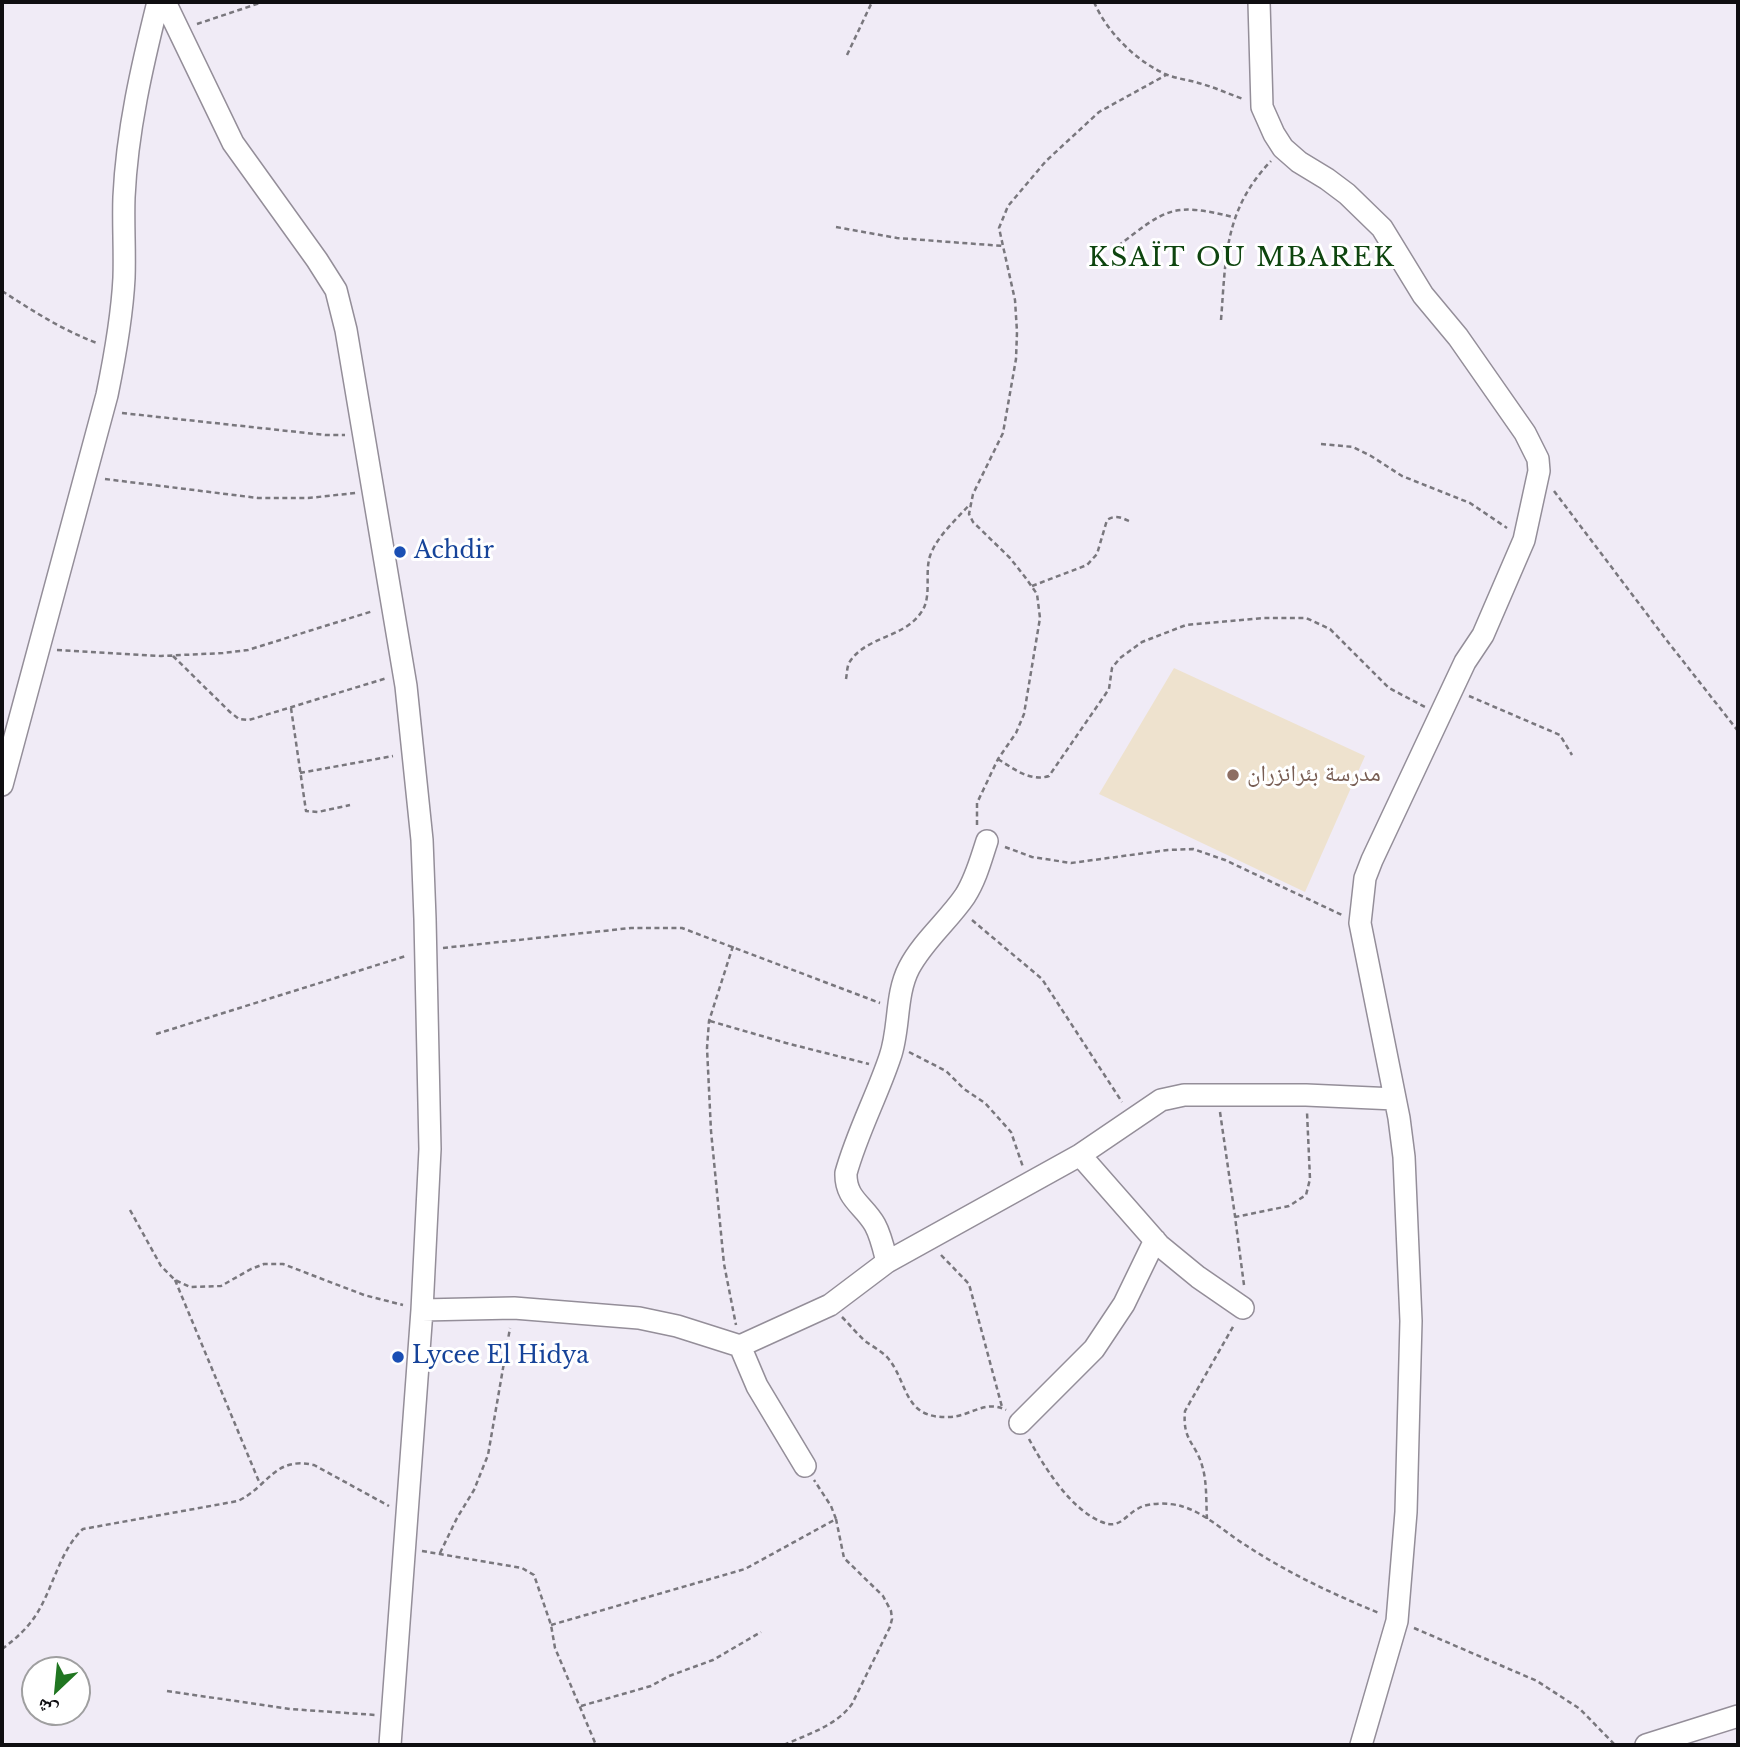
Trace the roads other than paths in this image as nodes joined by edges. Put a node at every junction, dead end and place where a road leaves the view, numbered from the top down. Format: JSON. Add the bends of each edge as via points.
{"nodes":[{"id":1,"x":158,"y":2,"type":"edge"},
{"id":2,"x":164,"y":2,"type":"edge"},
{"id":3,"x":1259,"y":2,"type":"edge"},
{"id":4,"x":2,"y":785,"type":"edge"},
{"id":5,"x":987,"y":841,"type":"road end"},
{"id":6,"x":1395,"y":1099,"type":"junction"},
{"id":7,"x":1080,"y":1155,"type":"junction"},
{"id":8,"x":1155,"y":1240,"type":"junction"},
{"id":9,"x":887,"y":1262,"type":"junction"},
{"id":10,"x":1243,"y":1308,"type":"dead end"},
{"id":11,"x":422,"y":1310,"type":"junction"},
{"id":12,"x":740,"y":1346,"type":"junction"},
{"id":13,"x":1020,"y":1423,"type":"road end"},
{"id":14,"x":805,"y":1466,"type":"road end"},
{"id":15,"x":1738,"y":1716,"type":"edge"},
{"id":16,"x":390,"y":1745,"type":"edge"},
{"id":17,"x":1361,"y":1745,"type":"edge"},
{"id":18,"x":1646,"y":1745,"type":"edge"}],
"edges":[{"from":1,"to":4,"type":"street","via":[[130,144],[117,350]]},
{"from":2,"to":11,"type":"street","via":[[233,144],[336,290],[346,330],[404,673],[422,840],[430,1149]]},
{"from":3,"to":6,"type":"street","via":[[1262,107],[1274,134],[1298,163],[1347,194],[1381,228],[1423,295],[1525,433],[1538,459],[1524,540],[1365,878],[1360,923]]},
{"from":5,"to":9,"type":"street","via":[[973,880],[909,968],[894,1044],[849,1162],[846,1181],[852,1198],[877,1227]]},
{"from":6,"to":7,"type":"street","via":[[1184,1095],[1161,1100]]},
{"from":6,"to":17,"type":"street","via":[[1407,1184],[1411,1321],[1406,1512],[1397,1621]]},
{"from":7,"to":8,"type":"street"},
{"from":7,"to":9,"type":"street"},
{"from":8,"to":10,"type":"street"},
{"from":8,"to":13,"type":"street","via":[[1124,1304],[1094,1349]]},
{"from":9,"to":12,"type":"street","via":[[830,1305]]},
{"from":11,"to":12,"type":"street","via":[[514,1308],[639,1318]]},
{"from":11,"to":16,"type":"street"},
{"from":12,"to":14,"type":"street","via":[[757,1386]]},
{"from":15,"to":18,"type":"street"}]}
